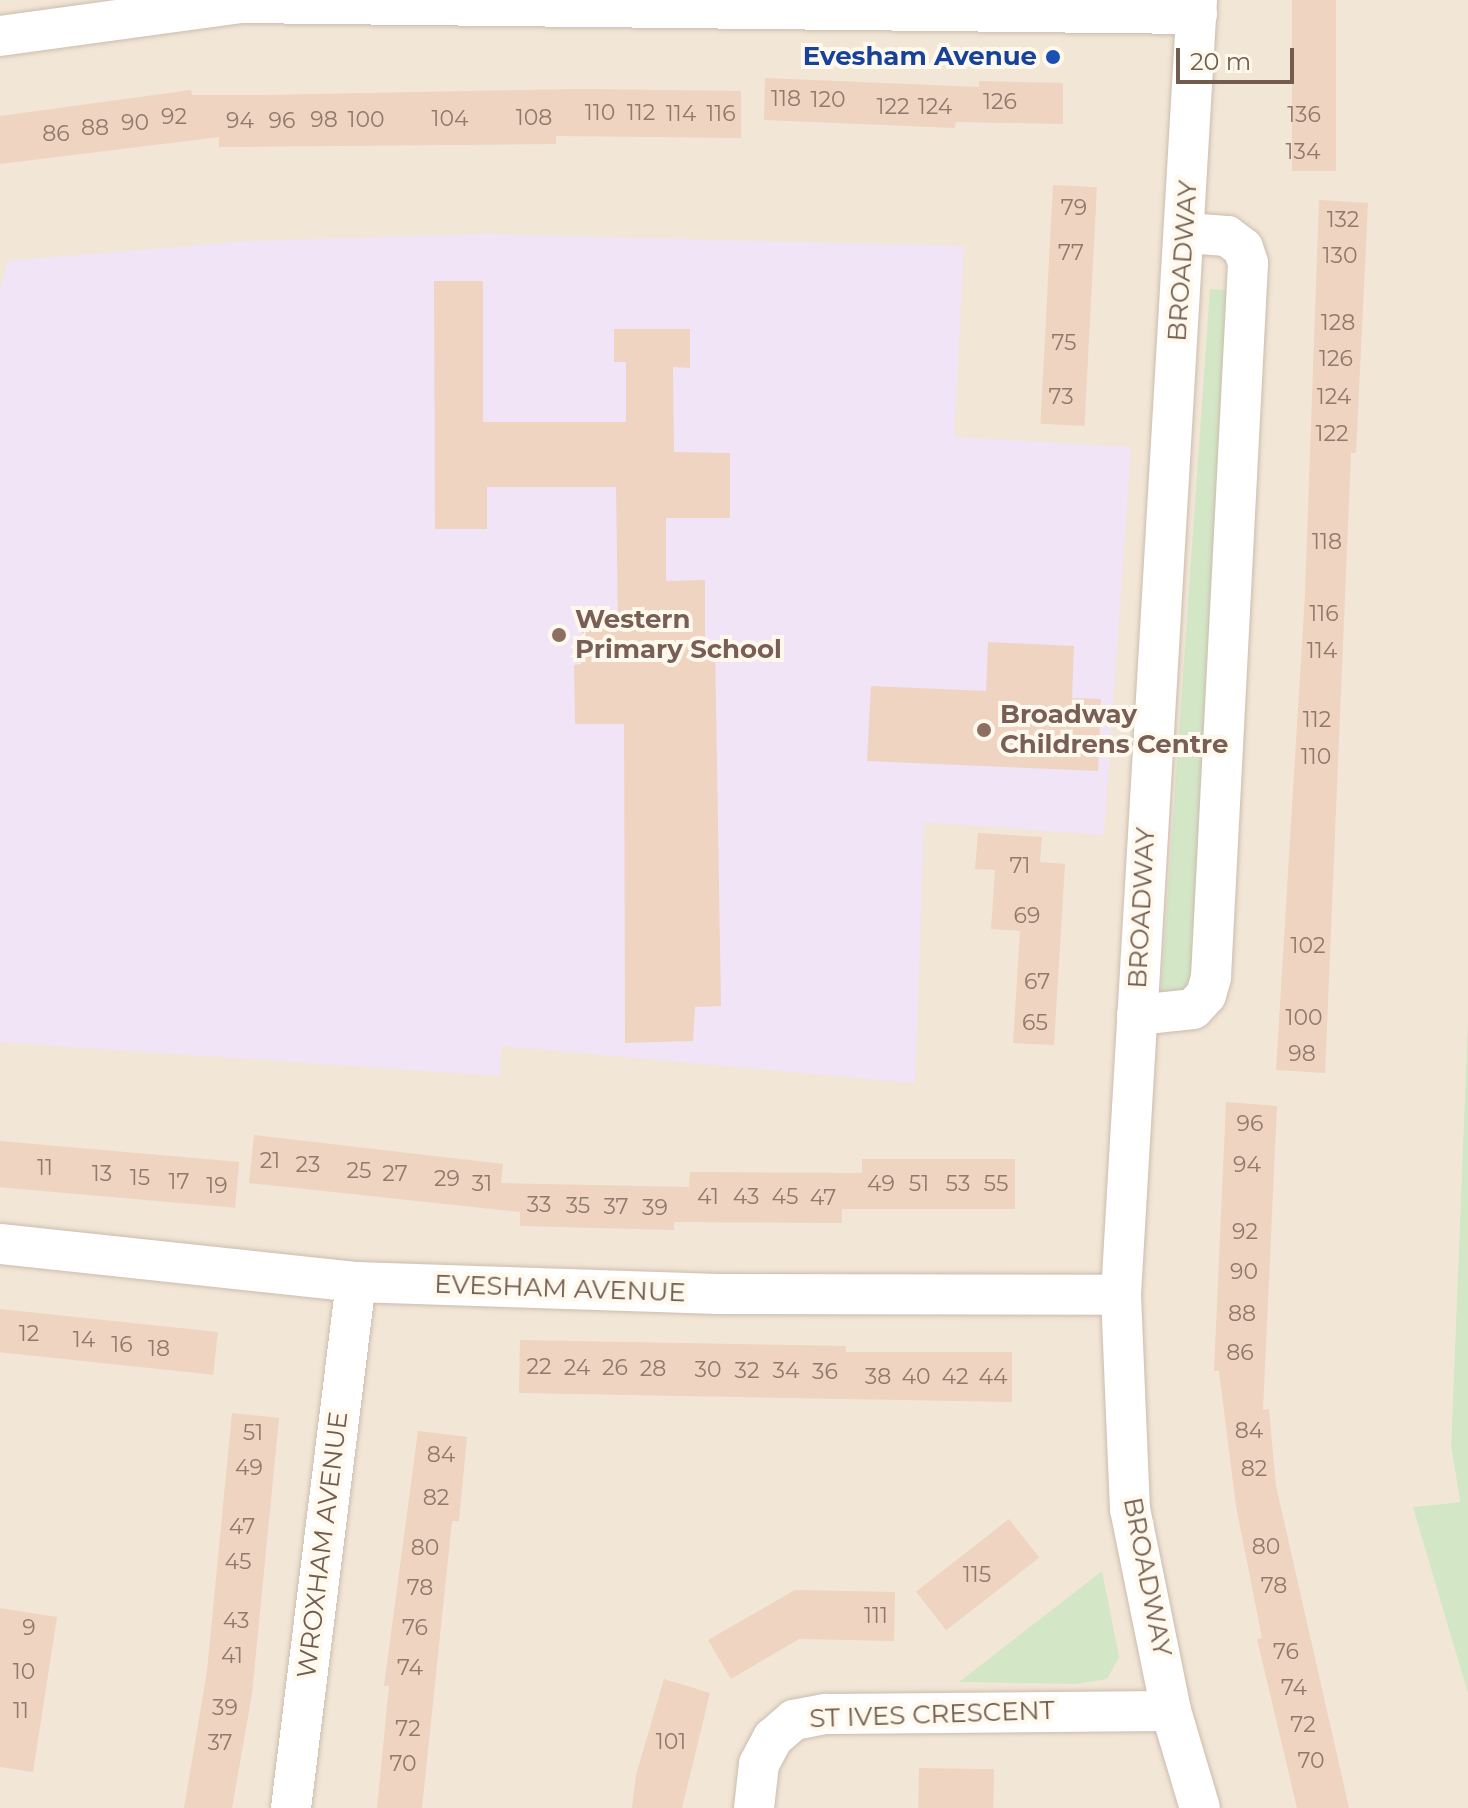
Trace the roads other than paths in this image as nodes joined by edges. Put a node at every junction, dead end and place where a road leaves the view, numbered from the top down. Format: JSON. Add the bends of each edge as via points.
{"nodes":[{"id":1,"x":1197,"y":7,"type":"edge"},
{"id":2,"x":0,"y":36,"type":"edge"},
{"id":3,"x":1185,"y":233,"type":"junction"},
{"id":4,"x":1137,"y":1015,"type":"junction"},
{"id":5,"x":0,"y":1244,"type":"edge"},
{"id":6,"x":356,"y":1282,"type":"junction"},
{"id":7,"x":1121,"y":1295,"type":"junction"},
{"id":8,"x":1171,"y":1711,"type":"junction"},
{"id":9,"x":291,"y":1808,"type":"edge"},
{"id":10,"x":754,"y":1808,"type":"edge"},
{"id":11,"x":1200,"y":1808,"type":"edge"}],
"edges":[{"from":1,"to":2,"type":"street","via":[[240,3]]},
{"from":1,"to":3,"type":"street","name":"BROADWAY"},
{"from":3,"to":4,"type":"street","name":"BROADWAY"},
{"from":3,"to":4,"type":"street","via":[[1227,236],[1243,248],[1248,263],[1212,961],[1206,995],[1193,1009]]},
{"from":4,"to":7,"type":"street","name":"BROADWAY"},
{"from":5,"to":6,"type":"street","name":"EVESHAM AVENUE"},
{"from":6,"to":7,"type":"street","name":"EVESHAM AVENUE","via":[[718,1294]]},
{"from":6,"to":9,"type":"street","name":"WROXHAM AVENUE"},
{"from":7,"to":8,"type":"street","name":"BROADWAY","via":[[1130,1509]]},
{"from":8,"to":10,"type":"street","name":"ST IVES CRESCENT","via":[[826,1714],[794,1720],[773,1738],[759,1764]]},
{"from":8,"to":11,"type":"street","name":"BROADWAY"}]}
